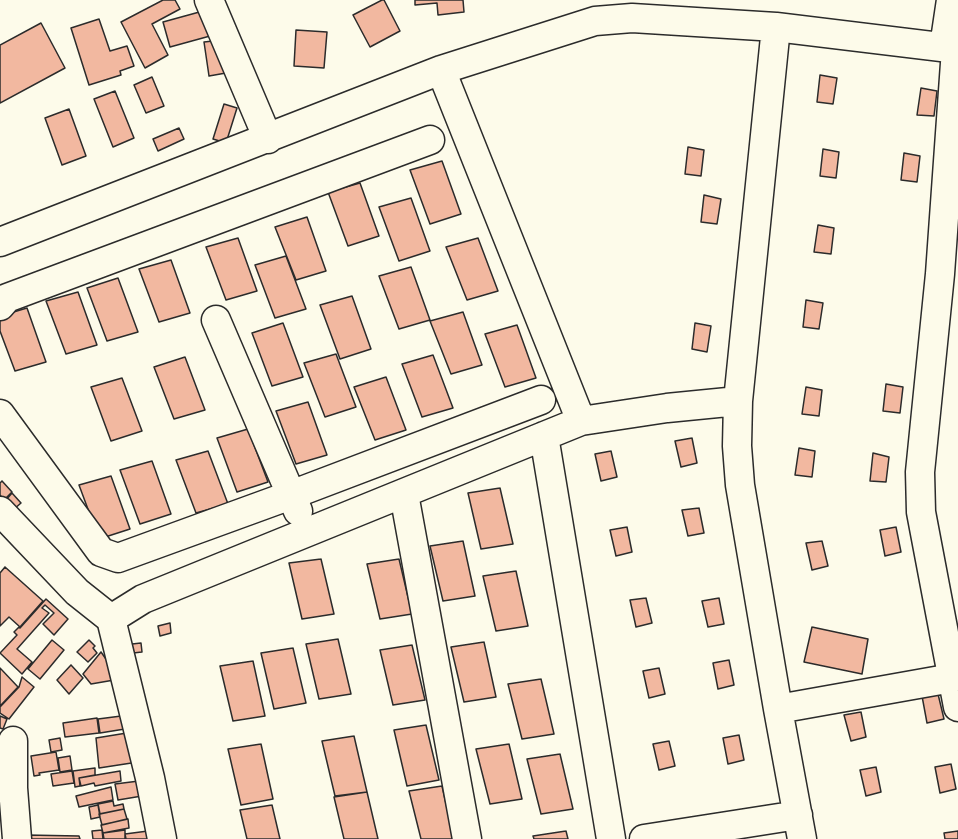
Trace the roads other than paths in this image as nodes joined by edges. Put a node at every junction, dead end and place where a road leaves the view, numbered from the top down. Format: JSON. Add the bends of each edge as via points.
{"nodes":[{"id":1,"x":209,"y":0,"type":"edge"},
{"id":2,"x":951,"y":0,"type":"edge"},
{"id":3,"x":776,"y":27,"type":"junction"},
{"id":4,"x":953,"y":48,"type":"edge"},
{"id":5,"x":441,"y":70,"type":"junction"},
{"id":6,"x":268,"y":139,"type":"junction"},
{"id":7,"x":430,"y":140,"type":"dead end"},
{"id":8,"x":0,"y":242,"type":"edge"},
{"id":9,"x":950,"y":248,"type":"edge"},
{"id":10,"x":0,"y":306,"type":"edge"},
{"id":11,"x":216,"y":320,"type":"dead end"},
{"id":12,"x":541,"y":400,"type":"dead end"},
{"id":13,"x":738,"y":401,"type":"junction"},
{"id":14,"x":0,"y":414,"type":"edge"},
{"id":15,"x":581,"y":421,"type":"junction"},
{"id":16,"x":544,"y":436,"type":"junction"},
{"id":17,"x":404,"y":494,"type":"junction"},
{"id":18,"x":291,"y":495,"type":"junction"},
{"id":19,"x":0,"y":511,"type":"edge"},
{"id":20,"x":307,"y":532,"type":"junction"},
{"id":21,"x":111,"y":619,"type":"junction"},
{"id":22,"x":952,"y":678,"type":"junction"},
{"id":23,"x":958,"y":708,"type":"edge"},
{"id":24,"x":778,"y":709,"type":"junction"},
{"id":25,"x":13,"y":741,"type":"dead end"},
{"id":26,"x":800,"y":827,"type":"edge"},
{"id":27,"x":17,"y":839,"type":"edge"},
{"id":28,"x":162,"y":839,"type":"edge"},
{"id":29,"x":467,"y":839,"type":"edge"},
{"id":30,"x":611,"y":839,"type":"edge"},
{"id":31,"x":644,"y":839,"type":"edge"}],
"edges":[{"from":1,"to":6,"type":"street"},
{"from":2,"to":4,"type":"street"},
{"from":3,"to":4,"type":"street"},
{"from":3,"to":5,"type":"street","via":[[632,18],[596,21]]},
{"from":3,"to":13,"type":"street"},
{"from":4,"to":9,"type":"street"},
{"from":5,"to":6,"type":"street"},
{"from":5,"to":15,"type":"street"},
{"from":6,"to":8,"type":"street"},
{"from":7,"to":10,"type":"street","via":[[7,298]]},
{"from":9,"to":22,"type":"street","via":[[939,285],[920,472],[921,512]]},
{"from":11,"to":18,"type":"street"},
{"from":12,"to":18,"type":"street"},
{"from":13,"to":15,"type":"street"},
{"from":13,"to":24,"type":"street","via":[[740,485]]},
{"from":14,"to":18,"type":"street","via":[[101,552],[118,558]]},
{"from":15,"to":16,"type":"street"},
{"from":16,"to":17,"type":"street"},
{"from":16,"to":30,"type":"street"},
{"from":17,"to":20,"type":"street"},
{"from":17,"to":29,"type":"street"},
{"from":18,"to":20,"type":"street"},
{"from":19,"to":21,"type":"street","via":[[77,592]]},
{"from":20,"to":21,"type":"street","via":[[143,599]]},
{"from":21,"to":28,"type":"street"},
{"from":22,"to":23,"type":"street"},
{"from":22,"to":24,"type":"street"},
{"from":24,"to":26,"type":"street"},
{"from":25,"to":27,"type":"street"},
{"from":26,"to":31,"type":"street"}]}
